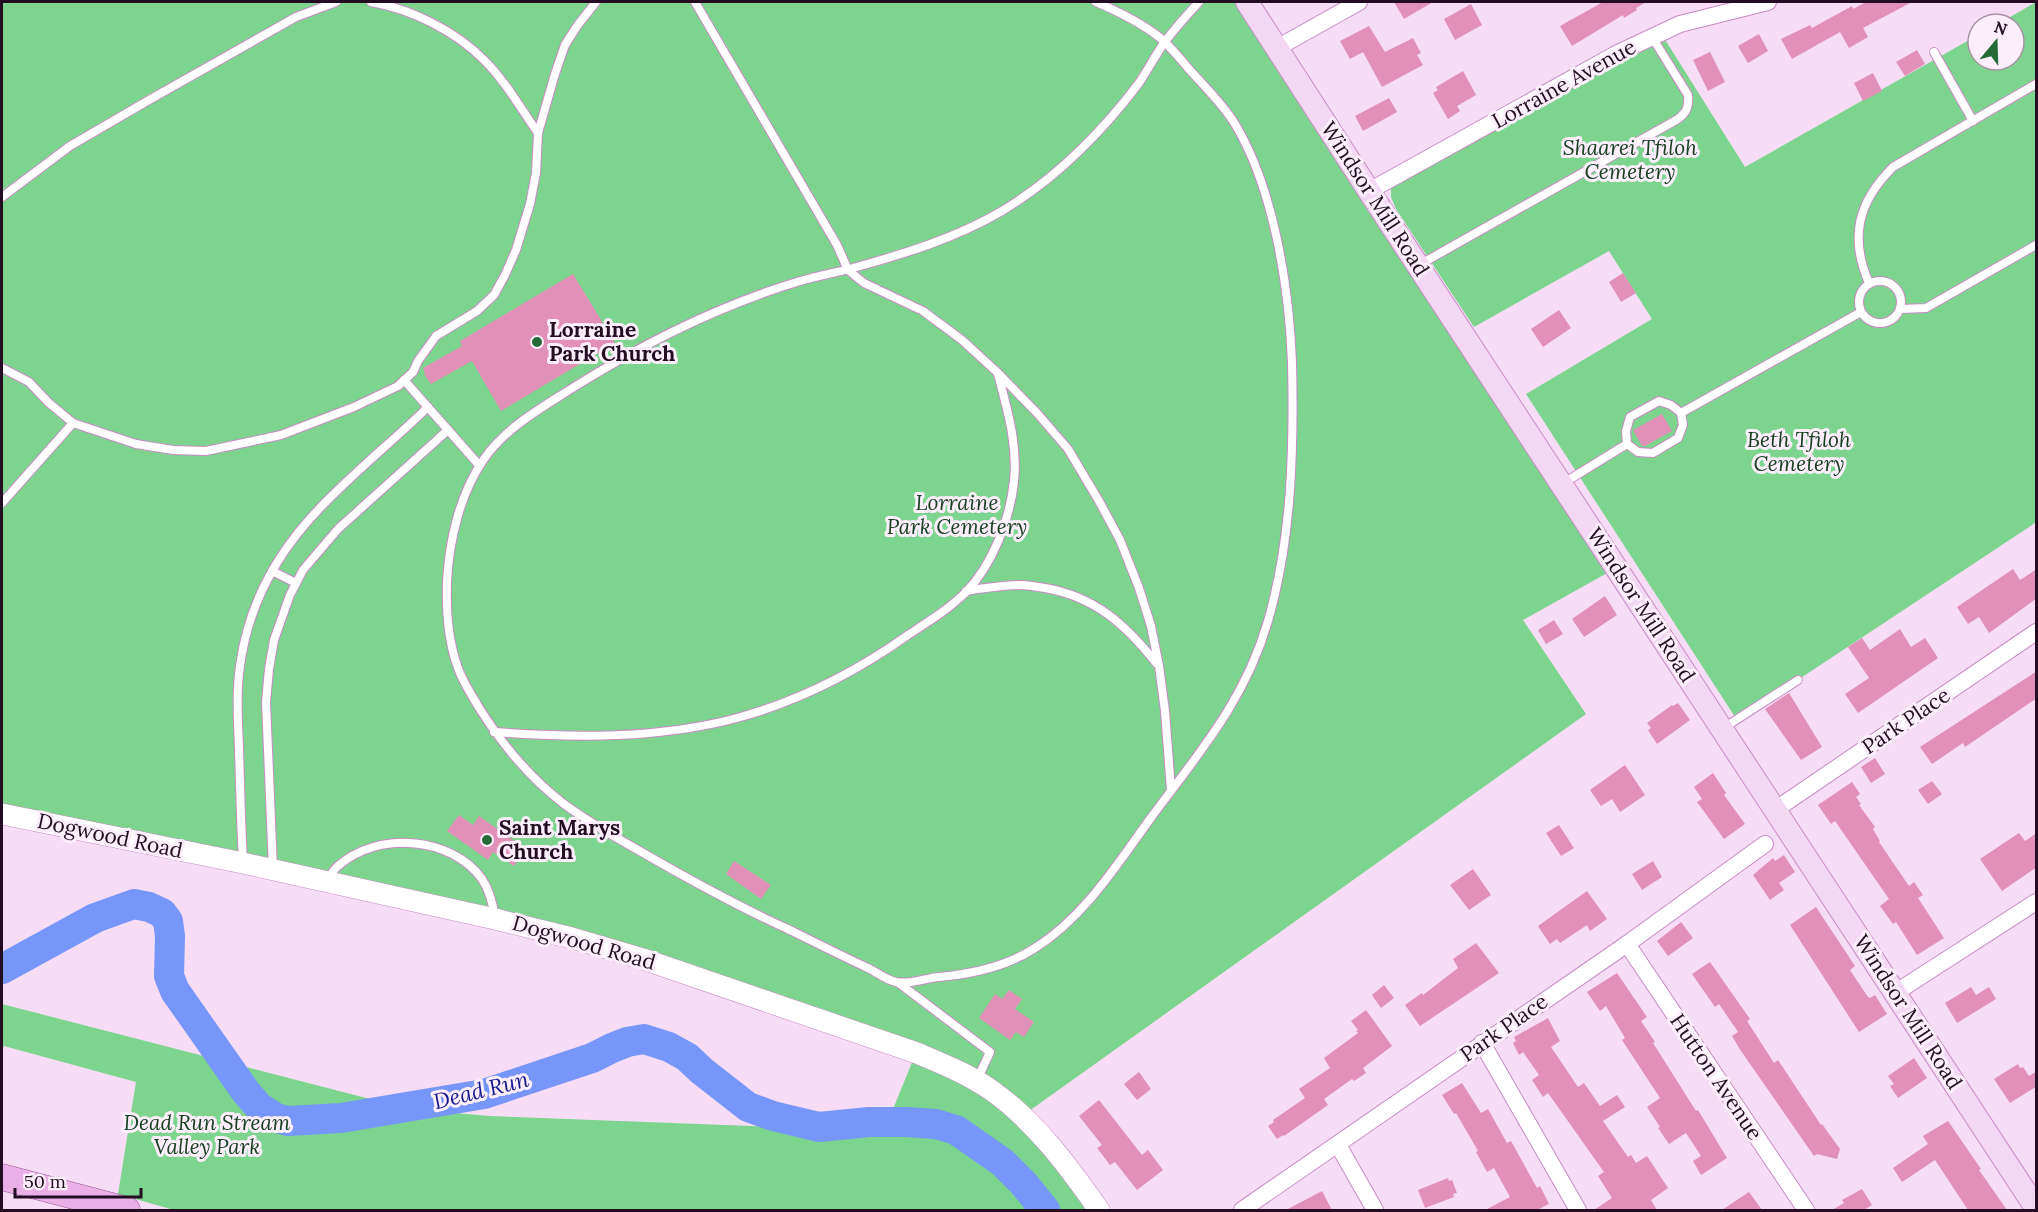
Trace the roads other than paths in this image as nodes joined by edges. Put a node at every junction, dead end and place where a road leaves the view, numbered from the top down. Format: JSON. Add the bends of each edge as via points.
{"nodes":[{"id":1,"x":336,"y":2,"type":"edge"},
{"id":2,"x":371,"y":2,"type":"edge"},
{"id":3,"x":596,"y":2,"type":"edge"},
{"id":4,"x":695,"y":2,"type":"edge"},
{"id":5,"x":1096,"y":2,"type":"edge"},
{"id":6,"x":1199,"y":2,"type":"edge"},
{"id":7,"x":1247,"y":2,"type":"edge"},
{"id":8,"x":1359,"y":2,"type":"edge"},
{"id":9,"x":1768,"y":2,"type":"edge"},
{"id":10,"x":1652,"y":37,"type":"junction"},
{"id":11,"x":1165,"y":41,"type":"junction"},
{"id":12,"x":1277,"y":48,"type":"junction"},
{"id":13,"x":1934,"y":52,"type":"dead end"},
{"id":14,"x":2037,"y":84,"type":"edge"},
{"id":15,"x":1973,"y":121,"type":"junction"},
{"id":16,"x":538,"y":133,"type":"junction"},
{"id":17,"x":1369,"y":191,"type":"junction"},
{"id":18,"x":2,"y":197,"type":"edge"},
{"id":19,"x":2037,"y":245,"type":"edge"},
{"id":20,"x":1419,"y":265,"type":"junction"},
{"id":21,"x":848,"y":270,"type":"junction"},
{"id":22,"x":1869,"y":283,"type":"junction"},
{"id":23,"x":1900,"y":309,"type":"junction"},
{"id":24,"x":1861,"y":312,"type":"junction"},
{"id":25,"x":2,"y":368,"type":"edge"},
{"id":26,"x":998,"y":374,"type":"junction"},
{"id":27,"x":404,"y":380,"type":"junction"},
{"id":28,"x":428,"y":407,"type":"junction"},
{"id":29,"x":1681,"y":413,"type":"junction"},
{"id":30,"x":73,"y":423,"type":"junction"},
{"id":31,"x":448,"y":430,"type":"junction"},
{"id":32,"x":1627,"y":444,"type":"junction"},
{"id":33,"x":479,"y":465,"type":"junction"},
{"id":34,"x":1562,"y":484,"type":"junction"},
{"id":35,"x":2,"y":503,"type":"edge"},
{"id":36,"x":272,"y":571,"type":"junction"},
{"id":37,"x":296,"y":584,"type":"junction"},
{"id":38,"x":966,"y":591,"type":"junction"},
{"id":39,"x":2037,"y":632,"type":"edge"},
{"id":40,"x":1159,"y":666,"type":"junction"},
{"id":41,"x":1798,"y":680,"type":"dead end"},
{"id":42,"x":1722,"y":729,"type":"junction"},
{"id":43,"x":494,"y":732,"type":"junction"},
{"id":44,"x":1171,"y":790,"type":"junction"},
{"id":45,"x":1775,"y":810,"type":"junction"},
{"id":46,"x":2,"y":814,"type":"edge"},
{"id":47,"x":1765,"y":844,"type":"dead end"},
{"id":48,"x":243,"y":863,"type":"junction"},
{"id":49,"x":273,"y":869,"type":"junction"},
{"id":50,"x":326,"y":881,"type":"junction"},
{"id":51,"x":2037,"y":902,"type":"edge"},
{"id":52,"x":495,"y":918,"type":"junction"},
{"id":53,"x":1627,"y":944,"type":"junction"},
{"id":54,"x":900,"y":984,"type":"junction"},
{"id":55,"x":1896,"y":993,"type":"junction"},
{"id":56,"x":1482,"y":1043,"type":"junction"},
{"id":57,"x":976,"y":1081,"type":"junction"},
{"id":58,"x":1338,"y":1145,"type":"junction"},
{"id":59,"x":2,"y":1177,"type":"edge"},
{"id":60,"x":2035,"y":1202,"type":"edge"},
{"id":61,"x":127,"y":1210,"type":"edge"},
{"id":62,"x":1099,"y":1210,"type":"edge"},
{"id":63,"x":1242,"y":1210,"type":"edge"},
{"id":64,"x":1375,"y":1210,"type":"edge"},
{"id":65,"x":1578,"y":1210,"type":"edge"},
{"id":66,"x":1806,"y":1210,"type":"edge"}],
"edges":[{"from":1,"to":18,"type":"lane","via":[[296,17],[148,100],[70,146]]},
{"from":2,"to":16,"type":"lane","via":[[407,12],[462,42],[486,62]]},
{"from":3,"to":16,"type":"lane","via":[[565,45]]},
{"from":4,"to":21,"type":"lane"},
{"from":5,"to":11,"type":"lane"},
{"from":6,"to":11,"type":"lane"},
{"from":7,"to":12,"type":"main road","name":"Windsor Mill Road"},
{"from":8,"to":12,"type":"street"},
{"from":9,"to":10,"type":"street","name":"Lorraine Avenue","via":[[1680,24]]},
{"from":10,"to":17,"type":"street","name":"Lorraine Avenue"},
{"from":10,"to":20,"type":"lane","via":[[1688,95],[1686,112]]},
{"from":11,"to":21,"type":"lane","via":[[1140,81],[1104,124],[1038,187],[975,226]]},
{"from":11,"to":44,"type":"lane","via":[[1215,96],[1235,125],[1264,190],[1284,284],[1293,410],[1285,531],[1269,619],[1246,681],[1230,710]]},
{"from":12,"to":17,"type":"main road","name":"Windsor Mill Road"},
{"from":13,"to":15,"type":"lane"},
{"from":14,"to":15,"type":"lane"},
{"from":15,"to":22,"type":"lane","via":[[1893,167],[1872,190],[1857,236],[1861,265]]},
{"from":16,"to":27,"type":"lane","via":[[530,204],[505,275],[494,295],[477,311],[436,336]]},
{"from":17,"to":20,"type":"main road","name":"Windsor Mill Road"},
{"from":19,"to":23,"type":"lane","via":[[1926,308]]},
{"from":20,"to":34,"type":"main road","name":"Windsor Mill Road"},
{"from":21,"to":26,"type":"lane","via":[[864,283],[923,311]]},
{"from":21,"to":33,"type":"lane","via":[[801,280],[753,298],[689,324],[616,361],[534,413],[497,442]]},
{"from":22,"to":23,"type":"lane","via":[[1875,280],[1892,284],[1900,296]]},
{"from":22,"to":24,"type":"lane","via":[[1861,291]]},
{"from":23,"to":24,"type":"lane","via":[[1881,323]]},
{"from":24,"to":29,"type":"lane"},
{"from":25,"to":30,"type":"lane","via":[[29,382]]},
{"from":26,"to":38,"type":"lane","via":[[1011,424],[1014,481],[997,545]]},
{"from":26,"to":40,"type":"lane","via":[[1068,449],[1099,501],[1139,588]]},
{"from":27,"to":28,"type":"lane"},
{"from":27,"to":30,"type":"lane","via":[[386,393],[281,435],[206,452],[136,444]]},
{"from":28,"to":31,"type":"lane"},
{"from":28,"to":36,"type":"lane","via":[[317,510]]},
{"from":29,"to":32,"type":"lane","via":[[1683,425],[1678,438],[1653,453],[1638,452]]},
{"from":29,"to":32,"type":"lane","via":[[1659,401],[1630,417]]},
{"from":30,"to":35,"type":"lane"},
{"from":31,"to":33,"type":"lane"},
{"from":31,"to":37,"type":"lane","via":[[338,529]]},
{"from":32,"to":34,"type":"lane"},
{"from":33,"to":43,"type":"lane","via":[[454,532],[447,574],[447,609],[460,677]]},
{"from":34,"to":42,"type":"main road","name":"Windsor Mill Road"},
{"from":36,"to":37,"type":"lane"},
{"from":36,"to":48,"type":"lane","via":[[253,612],[239,667]]},
{"from":37,"to":49,"type":"lane","via":[[274,640],[266,702]]},
{"from":38,"to":40,"type":"lane","via":[[1024,584],[1077,597],[1120,622]]},
{"from":38,"to":43,"type":"lane","via":[[940,613],[852,671],[811,692],[736,718],[694,727],[607,735]]},
{"from":39,"to":45,"type":"street","name":"Park Place"},
{"from":40,"to":44,"type":"lane"},
{"from":41,"to":42,"type":"lane"},
{"from":42,"to":45,"type":"main road","name":"Windsor Mill Road"},
{"from":43,"to":54,"type":"lane","via":[[565,804],[619,840],[762,918]]},
{"from":44,"to":54,"type":"lane","via":[[1074,917],[1036,948],[990,968]]},
{"from":45,"to":55,"type":"main road","name":"Windsor Mill Road"},
{"from":46,"to":48,"type":"street","name":"Dogwood Road"},
{"from":47,"to":53,"type":"street","name":"Park Place"},
{"from":48,"to":49,"type":"street","name":"Dogwood Road"},
{"from":49,"to":50,"type":"street","name":"Dogwood Road"},
{"from":50,"to":52,"type":"street","name":"Dogwood Road"},
{"from":50,"to":52,"type":"lane","via":[[338,866],[359,852],[405,843],[433,846],[471,866],[491,896]]},
{"from":51,"to":55,"type":"street"},
{"from":52,"to":57,"type":"street","name":"Dogwood Road","via":[[643,959],[917,1053]]},
{"from":53,"to":56,"type":"street","name":"Park Place"},
{"from":53,"to":66,"type":"street","name":"Hutton Avenue"},
{"from":54,"to":57,"type":"lane","via":[[990,1052]]},
{"from":55,"to":60,"type":"main road","name":"Windsor Mill Road"},
{"from":56,"to":58,"type":"street","name":"Park Place"},
{"from":56,"to":65,"type":"street"},
{"from":57,"to":62,"type":"street","name":"Dogwood Road","via":[[1008,1104],[1047,1141]]},
{"from":58,"to":63,"type":"street","name":"Park Place"},
{"from":58,"to":64,"type":"street"},
{"from":59,"to":61,"type":"main road"}]}
